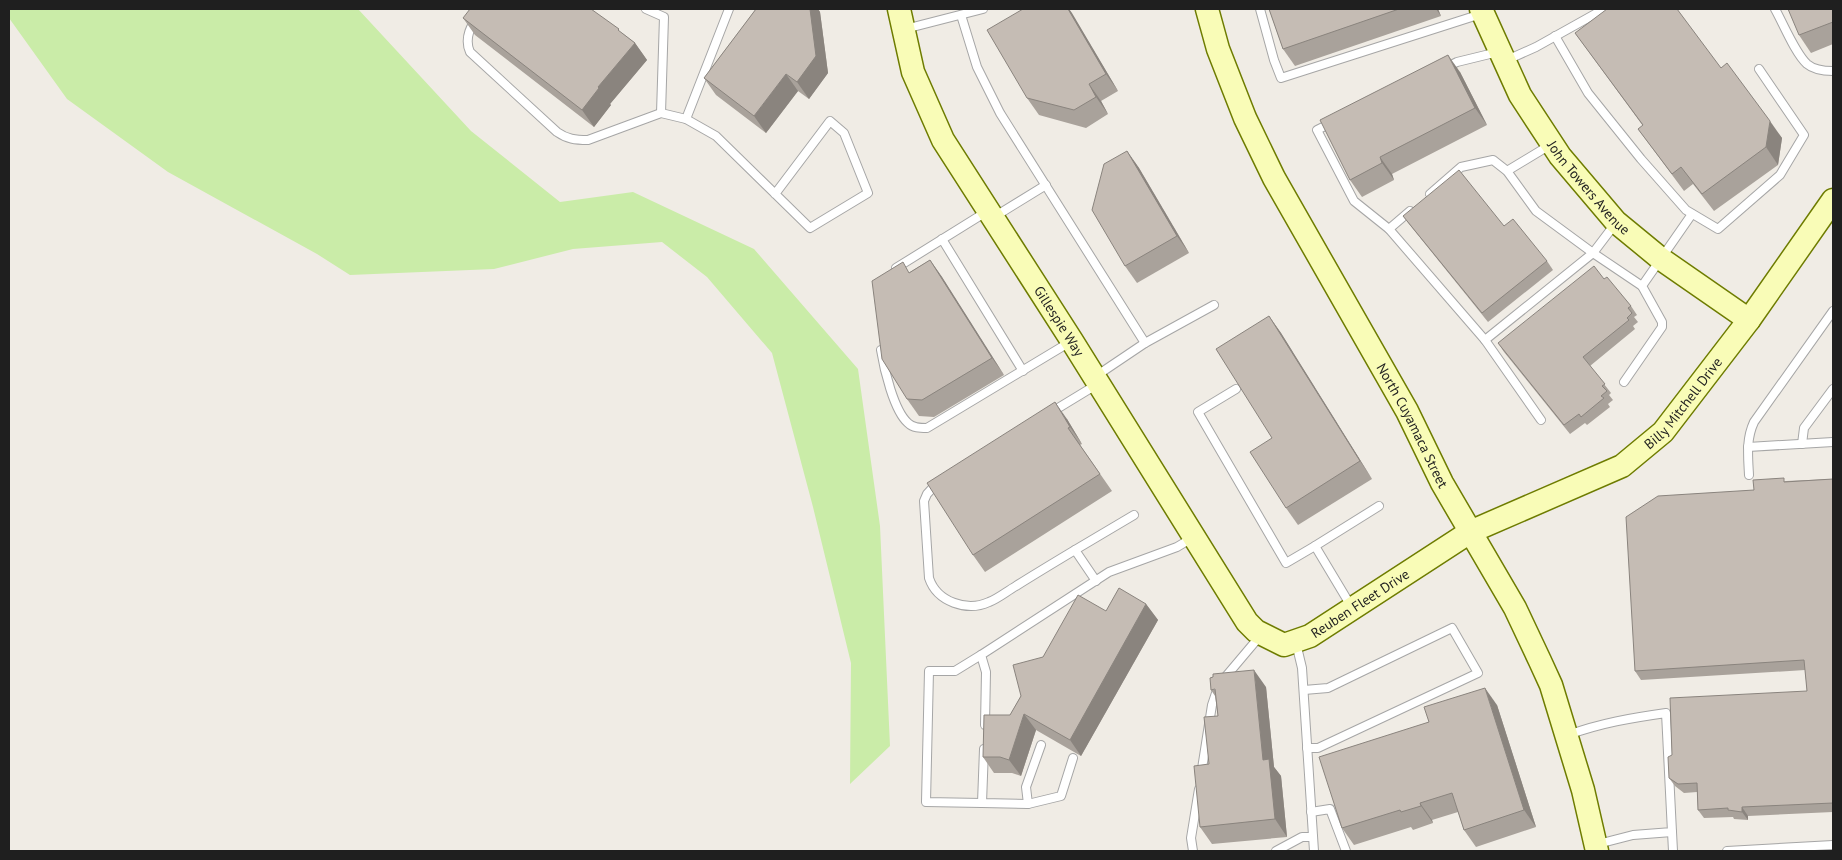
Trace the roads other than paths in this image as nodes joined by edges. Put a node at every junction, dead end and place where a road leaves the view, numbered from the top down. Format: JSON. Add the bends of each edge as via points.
{"nodes":[{"id":1,"x":482,"y":9,"type":"edge"},
{"id":2,"x":646,"y":9,"type":"edge"},
{"id":3,"x":729,"y":9,"type":"edge"},
{"id":4,"x":983,"y":9,"type":"edge"},
{"id":5,"x":1207,"y":9,"type":"edge"},
{"id":6,"x":1260,"y":9,"type":"edge"},
{"id":7,"x":1604,"y":9,"type":"edge"},
{"id":8,"x":1775,"y":9,"type":"edge"},
{"id":9,"x":1482,"y":11,"type":"edge"},
{"id":10,"x":960,"y":15,"type":"junction"},
{"id":11,"x":901,"y":19,"type":"edge"},
{"id":12,"x":1555,"y":36,"type":"junction"},
{"id":13,"x":1502,"y":56,"type":"junction"},
{"id":14,"x":1760,"y":69,"type":"dead end"},
{"id":15,"x":1440,"y":70,"type":"edge"},
{"id":16,"x":1833,"y":72,"type":"edge"},
{"id":17,"x":662,"y":113,"type":"junction"},
{"id":18,"x":686,"y":119,"type":"junction"},
{"id":19,"x":1335,"y":121,"type":"edge"},
{"id":20,"x":1552,"y":143,"type":"junction"},
{"id":21,"x":1507,"y":171,"type":"junction"},
{"id":22,"x":1046,"y":185,"type":"junction"},
{"id":23,"x":775,"y":194,"type":"junction"},
{"id":24,"x":1425,"y":198,"type":"edge"},
{"id":25,"x":1833,"y":200,"type":"edge"},
{"id":26,"x":1418,"y":204,"type":"edge"},
{"id":27,"x":1692,"y":214,"type":"junction"},
{"id":28,"x":990,"y":215,"type":"junction"},
{"id":29,"x":1616,"y":222,"type":"junction"},
{"id":30,"x":1390,"y":229,"type":"junction"},
{"id":31,"x":942,"y":239,"type":"junction"},
{"id":32,"x":1593,"y":253,"type":"junction"},
{"id":33,"x":1660,"y":259,"type":"junction"},
{"id":34,"x":889,"y":272,"type":"edge"},
{"id":35,"x":1642,"y":286,"type":"junction"},
{"id":36,"x":1214,"y":305,"type":"dead end"},
{"id":37,"x":1833,"y":311,"type":"edge"},
{"id":38,"x":1749,"y":320,"type":"junction"},
{"id":39,"x":880,"y":338,"type":"edge"},
{"id":40,"x":1485,"y":340,"type":"junction"},
{"id":41,"x":1072,"y":341,"type":"junction"},
{"id":42,"x":1145,"y":343,"type":"junction"},
{"id":43,"x":1023,"y":371,"type":"junction"},
{"id":44,"x":1096,"y":380,"type":"junction"},
{"id":45,"x":1624,"y":382,"type":"dead end"},
{"id":46,"x":1236,"y":389,"type":"edge"},
{"id":47,"x":1833,"y":389,"type":"edge"},
{"id":48,"x":1039,"y":420,"type":"edge"},
{"id":49,"x":1541,"y":420,"type":"dead end"},
{"id":50,"x":1833,"y":442,"type":"edge"},
{"id":51,"x":1802,"y":444,"type":"junction"},
{"id":52,"x":1748,"y":448,"type":"junction"},
{"id":53,"x":1749,"y":475,"type":"dead end"},
{"id":54,"x":945,"y":477,"type":"edge"},
{"id":55,"x":1379,"y":506,"type":"dead end"},
{"id":56,"x":1134,"y":515,"type":"dead end"},
{"id":57,"x":1470,"y":532,"type":"junction"},
{"id":58,"x":1194,"y":537,"type":"junction"},
{"id":59,"x":1315,"y":546,"type":"junction"},
{"id":60,"x":1075,"y":550,"type":"junction"},
{"id":61,"x":1096,"y":581,"type":"junction"},
{"id":62,"x":1352,"y":608,"type":"junction"},
{"id":63,"x":1254,"y":628,"type":"junction"},
{"id":64,"x":1296,"y":641,"type":"junction"},
{"id":65,"x":981,"y":655,"type":"junction"},
{"id":66,"x":1304,"y":690,"type":"junction"},
{"id":67,"x":1567,"y":735,"type":"junction"},
{"id":68,"x":1041,"y":745,"type":"dead end"},
{"id":69,"x":1307,"y":748,"type":"junction"},
{"id":70,"x":1073,"y":758,"type":"dead end"},
{"id":71,"x":982,"y":803,"type":"junction"},
{"id":72,"x":1028,"y":804,"type":"junction"},
{"id":73,"x":1311,"y":812,"type":"junction"},
{"id":74,"x":1672,"y":832,"type":"junction"},
{"id":75,"x":1313,"y":837,"type":"junction"},
{"id":76,"x":1833,"y":845,"type":"edge"},
{"id":77,"x":1597,"y":848,"type":"edge"},
{"id":78,"x":1193,"y":851,"type":"edge"},
{"id":79,"x":1276,"y":851,"type":"edge"},
{"id":80,"x":1314,"y":851,"type":"edge"},
{"id":81,"x":1346,"y":851,"type":"edge"},
{"id":82,"x":1673,"y":851,"type":"edge"},
{"id":83,"x":1726,"y":851,"type":"edge"}],
"edges":[{"from":1,"to":17,"type":"lane","via":[[466,41],[470,52],[566,138],[588,140]]},
{"from":2,"to":17,"type":"lane","via":[[664,17]]},
{"from":3,"to":18,"type":"lane"},
{"from":4,"to":10,"type":"lane"},
{"from":5,"to":57,"type":"street","name":"North Cuyamaca Street","via":[[1218,49],[1245,118],[1274,178],[1407,412]]},
{"from":6,"to":9,"type":"lane","via":[[1281,78]]},
{"from":7,"to":12,"type":"lane"},
{"from":8,"to":16,"type":"lane","via":[[1807,64]]},
{"from":9,"to":13,"type":"street","name":"John Towers Avenue"},
{"from":10,"to":11,"type":"lane"},
{"from":10,"to":22,"type":"lane","via":[[987,88]]},
{"from":11,"to":28,"type":"street","name":"Gillespie Way","via":[[913,72],[942,140]]},
{"from":12,"to":13,"type":"lane"},
{"from":12,"to":27,"type":"lane","via":[[1588,93],[1641,160]]},
{"from":13,"to":15,"type":"lane","via":[[1457,62]]},
{"from":13,"to":20,"type":"street","name":"John Towers Avenue","via":[[1520,95]]},
{"from":14,"to":27,"type":"lane","via":[[1804,135],[1780,175],[1718,229]]},
{"from":17,"to":18,"type":"lane"},
{"from":18,"to":23,"type":"lane","via":[[716,136]]},
{"from":19,"to":30,"type":"lane","via":[[1317,130],[1354,201]]},
{"from":20,"to":21,"type":"lane"},
{"from":20,"to":29,"type":"street","name":"John Towers Avenue"},
{"from":21,"to":24,"type":"lane","via":[[1493,160],[1461,167]]},
{"from":21,"to":32,"type":"lane","via":[[1536,211]]},
{"from":22,"to":28,"type":"lane"},
{"from":22,"to":42,"type":"lane"},
{"from":23,"to":23,"type":"lane","via":[[810,228],[868,193],[844,133],[830,121]]},
{"from":25,"to":38,"type":"street","name":"Billy Mitchell Drive"},
{"from":26,"to":30,"type":"lane"},
{"from":27,"to":33,"type":"lane"},
{"from":28,"to":31,"type":"lane"},
{"from":28,"to":41,"type":"street","name":"Gillespie Way"},
{"from":29,"to":32,"type":"lane"},
{"from":29,"to":33,"type":"street","name":"John Towers Avenue"},
{"from":30,"to":40,"type":"lane"},
{"from":31,"to":34,"type":"lane"},
{"from":31,"to":43,"type":"lane"},
{"from":32,"to":35,"type":"lane"},
{"from":32,"to":40,"type":"lane"},
{"from":33,"to":35,"type":"lane"},
{"from":33,"to":38,"type":"street","name":"John Towers Avenue"},
{"from":35,"to":45,"type":"lane","via":[[1662,327]]},
{"from":36,"to":42,"type":"lane"},
{"from":37,"to":52,"type":"lane","via":[[1754,422],[1749,432]]},
{"from":38,"to":57,"type":"street","name":"Billy Mitchell Drive","via":[[1663,432],[1622,466]]},
{"from":39,"to":43,"type":"lane","via":[[890,390],[908,424],[914,427],[927,428]]},
{"from":40,"to":49,"type":"lane"},
{"from":41,"to":43,"type":"lane"},
{"from":41,"to":44,"type":"street","name":"Gillespie Way"},
{"from":42,"to":44,"type":"lane"},
{"from":44,"to":48,"type":"lane"},
{"from":44,"to":58,"type":"street","name":"Gillespie Way"},
{"from":46,"to":59,"type":"lane","via":[[1198,412],[1286,563]]},
{"from":47,"to":51,"type":"lane","via":[[1804,428]]},
{"from":50,"to":51,"type":"lane"},
{"from":51,"to":52,"type":"lane"},
{"from":52,"to":53,"type":"lane"},
{"from":54,"to":60,"type":"lane","via":[[931,489],[924,501],[929,578],[932,588],[948,602],[988,603]]},
{"from":55,"to":59,"type":"lane"},
{"from":56,"to":60,"type":"lane"},
{"from":57,"to":62,"type":"street","name":"Reuben Fleet Drive"},
{"from":57,"to":67,"type":"street","name":"North Cuyamaca Street","via":[[1515,608],[1551,685]]},
{"from":58,"to":61,"type":"lane","via":[[1177,547],[1109,572]]},
{"from":58,"to":63,"type":"street","name":"Gillespie Way"},
{"from":59,"to":62,"type":"lane"},
{"from":60,"to":61,"type":"lane"},
{"from":61,"to":65,"type":"lane"},
{"from":62,"to":64,"type":"street","name":"Reuben Fleet Drive","via":[[1310,636]]},
{"from":63,"to":64,"type":"street","name":"Reuben Fleet Drive","via":[[1284,645]]},
{"from":63,"to":78,"type":"lane","via":[[1214,698],[1191,838]]},
{"from":64,"to":66,"type":"lane"},
{"from":65,"to":71,"type":"lane","via":[[986,672]]},
{"from":65,"to":71,"type":"lane","via":[[955,671],[929,671],[926,802]]},
{"from":66,"to":69,"type":"lane"},
{"from":66,"to":69,"type":"lane","via":[[1328,688],[1452,628],[1478,673],[1318,748]]},
{"from":67,"to":74,"type":"lane","via":[[1623,719],[1666,713]]},
{"from":67,"to":77,"type":"street","name":"North Cuyamaca Street"},
{"from":68,"to":72,"type":"lane","via":[[1026,787]]},
{"from":69,"to":73,"type":"lane"},
{"from":70,"to":72,"type":"lane","via":[[1062,796]]},
{"from":71,"to":72,"type":"lane"},
{"from":73,"to":75,"type":"lane"},
{"from":73,"to":81,"type":"lane","via":[[1330,809]]},
{"from":74,"to":77,"type":"lane","via":[[1633,836]]},
{"from":74,"to":82,"type":"lane"},
{"from":75,"to":79,"type":"lane","via":[[1302,836]]},
{"from":75,"to":80,"type":"lane"},
{"from":76,"to":83,"type":"lane"}]}
